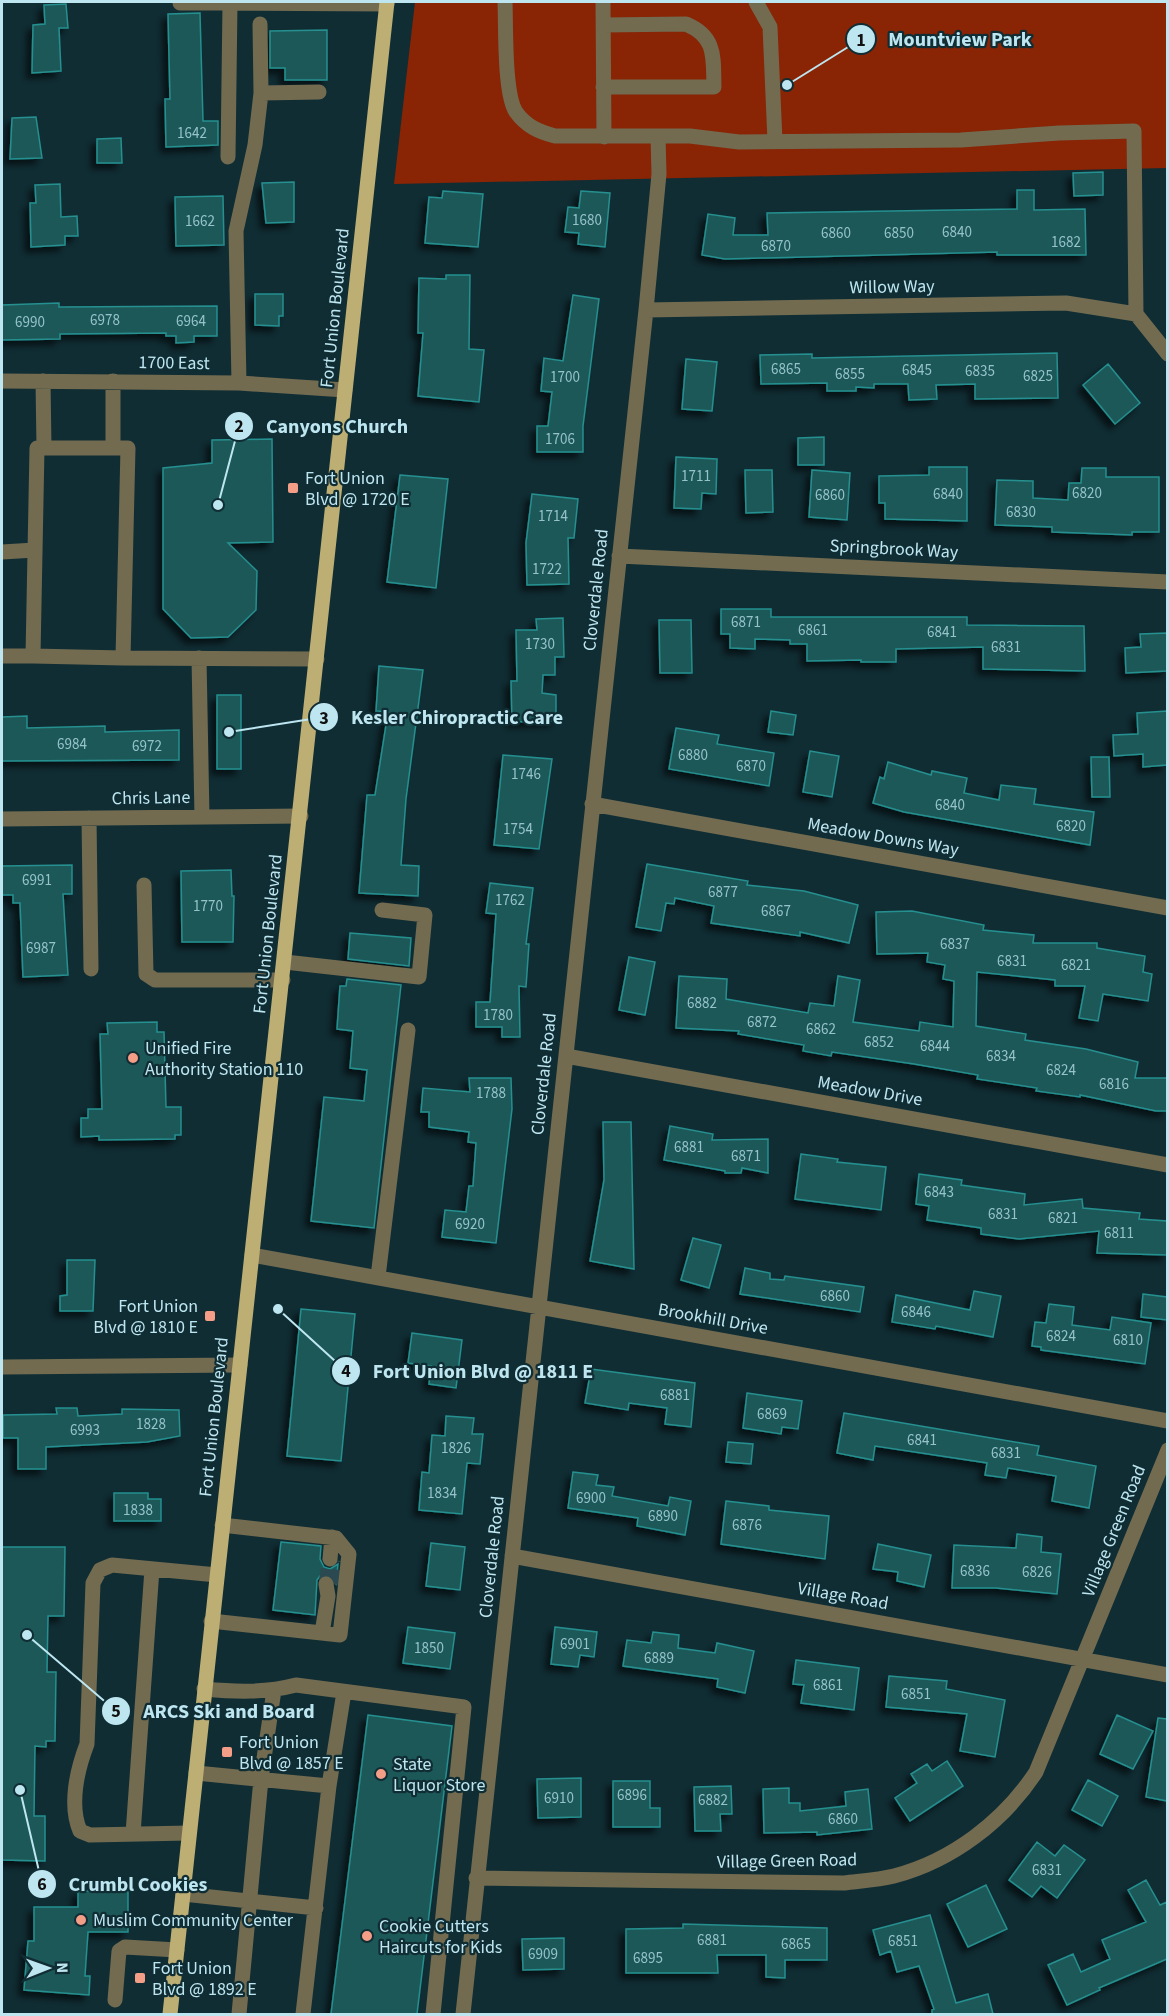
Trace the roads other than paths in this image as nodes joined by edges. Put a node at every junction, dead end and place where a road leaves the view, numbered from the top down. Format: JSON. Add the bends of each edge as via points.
{"nodes":[{"id":1,"x":505,"y":2,"type":"edge"},
{"id":2,"x":603,"y":2,"type":"edge"},
{"id":3,"x":756,"y":2,"type":"edge"},
{"id":4,"x":180,"y":3,"type":"edge"},
{"id":5,"x":230,"y":3,"type":"junction"},
{"id":6,"x":387,"y":3,"type":"edge"},
{"id":7,"x":260,"y":24,"type":"dead end"},
{"id":8,"x":603,"y":25,"type":"junction"},
{"id":9,"x":603,"y":87,"type":"junction"},
{"id":10,"x":319,"y":92,"type":"dead end"},
{"id":11,"x":261,"y":93,"type":"junction"},
{"id":12,"x":658,"y":136,"type":"junction"},
{"id":13,"x":604,"y":137,"type":"junction"},
{"id":14,"x":775,"y":141,"type":"junction"},
{"id":15,"x":228,"y":157,"type":"dead end"},
{"id":16,"x":646,"y":310,"type":"junction"},
{"id":17,"x":1136,"y":314,"type":"junction"},
{"id":18,"x":1167,"y":354,"type":"edge"},
{"id":19,"x":2,"y":381,"type":"edge"},
{"id":20,"x":43,"y":381,"type":"junction"},
{"id":21,"x":113,"y":381,"type":"junction"},
{"id":22,"x":239,"y":383,"type":"junction"},
{"id":23,"x":345,"y":390,"type":"junction"},
{"id":24,"x":44,"y":448,"type":"junction"},
{"id":25,"x":113,"y":448,"type":"junction"},
{"id":26,"x":35,"y":550,"type":"junction"},
{"id":27,"x":2,"y":552,"type":"edge"},
{"id":28,"x":619,"y":555,"type":"junction"},
{"id":29,"x":1167,"y":582,"type":"edge"},
{"id":30,"x":2,"y":656,"type":"edge"},
{"id":31,"x":33,"y":656,"type":"junction"},
{"id":32,"x":123,"y":658,"type":"junction"},
{"id":33,"x":199,"y":658,"type":"junction"},
{"id":34,"x":317,"y":659,"type":"junction"},
{"id":35,"x":592,"y":804,"type":"junction"},
{"id":36,"x":301,"y":816,"type":"junction"},
{"id":37,"x":202,"y":817,"type":"junction"},
{"id":38,"x":90,"y":818,"type":"junction"},
{"id":39,"x":2,"y":819,"type":"edge"},
{"id":40,"x":144,"y":885,"type":"dead end"},
{"id":41,"x":1167,"y":908,"type":"edge"},
{"id":42,"x":382,"y":910,"type":"dead end"},
{"id":43,"x":285,"y":962,"type":"junction"},
{"id":44,"x":91,"y":969,"type":"dead end"},
{"id":45,"x":283,"y":980,"type":"junction"},
{"id":46,"x":408,"y":1030,"type":"dead end"},
{"id":47,"x":566,"y":1056,"type":"junction"},
{"id":48,"x":1167,"y":1165,"type":"edge"},
{"id":49,"x":252,"y":1255,"type":"junction"},
{"id":50,"x":378,"y":1277,"type":"junction"},
{"id":51,"x":540,"y":1307,"type":"junction"},
{"id":52,"x":240,"y":1365,"type":"junction"},
{"id":53,"x":2,"y":1367,"type":"edge"},
{"id":54,"x":1167,"y":1421,"type":"edge"},
{"id":55,"x":1167,"y":1450,"type":"edge"},
{"id":56,"x":222,"y":1525,"type":"junction"},
{"id":57,"x":512,"y":1556,"type":"junction"},
{"id":58,"x":152,"y":1569,"type":"junction"},
{"id":59,"x":217,"y":1575,"type":"junction"},
{"id":60,"x":332,"y":1584,"type":"tunnel mouth"},
{"id":61,"x":211,"y":1621,"type":"junction"},
{"id":62,"x":327,"y":1633,"type":"junction"},
{"id":63,"x":1083,"y":1659,"type":"junction"},
{"id":64,"x":1167,"y":1675,"type":"edge"},
{"id":65,"x":204,"y":1689,"type":"junction"},
{"id":66,"x":274,"y":1690,"type":"junction"},
{"id":67,"x":344,"y":1692,"type":"junction"},
{"id":68,"x":196,"y":1773,"type":"junction"},
{"id":69,"x":261,"y":1779,"type":"junction"},
{"id":70,"x":329,"y":1786,"type":"junction"},
{"id":71,"x":189,"y":1833,"type":"junction"},
{"id":72,"x":133,"y":1834,"type":"junction"},
{"id":73,"x":476,"y":1878,"type":"junction"},
{"id":74,"x":183,"y":1894,"type":"junction"},
{"id":75,"x":252,"y":1901,"type":"junction"},
{"id":76,"x":316,"y":1908,"type":"junction"},
{"id":77,"x":177,"y":1950,"type":"junction"},
{"id":78,"x":116,"y":2000,"type":"dead end"},
{"id":79,"x":171,"y":2014,"type":"edge"},
{"id":80,"x":239,"y":2014,"type":"edge"},
{"id":81,"x":303,"y":2014,"type":"edge"},
{"id":82,"x":433,"y":2014,"type":"edge"},
{"id":83,"x":463,"y":2014,"type":"edge"}],
"edges":[{"from":1,"to":13,"type":"street","via":[[509,93],[514,110],[525,123],[547,134]]},
{"from":2,"to":8,"type":"street"},
{"from":3,"to":14,"type":"street","via":[[770,27]]},
{"from":4,"to":5,"type":"street"},
{"from":5,"to":6,"type":"street"},
{"from":5,"to":15,"type":"street"},
{"from":6,"to":23,"type":"main road","name":"Fort Union Boulevard"},
{"from":7,"to":11,"type":"street"},
{"from":8,"to":9,"type":"street"},
{"from":8,"to":9,"type":"street","via":[[686,24],[698,29],[713,51],[714,87]]},
{"from":9,"to":13,"type":"street"},
{"from":10,"to":11,"type":"street"},
{"from":11,"to":22,"type":"street","via":[[255,145],[236,231]]},
{"from":12,"to":13,"type":"street"},
{"from":12,"to":14,"type":"street"},
{"from":12,"to":16,"type":"street","name":"Cloverdale Road","via":[[659,174]]},
{"from":14,"to":17,"type":"street","via":[[961,140],[1134,131]]},
{"from":16,"to":17,"type":"street","name":"Willow Way","via":[[1066,303]]},
{"from":16,"to":28,"type":"street","name":"Cloverdale Road"},
{"from":17,"to":18,"type":"street"},
{"from":19,"to":20,"type":"street","name":"1700 East"},
{"from":20,"to":21,"type":"street","name":"1700 East"},
{"from":20,"to":24,"type":"street"},
{"from":21,"to":22,"type":"street","name":"1700 East"},
{"from":21,"to":25,"type":"street"},
{"from":22,"to":23,"type":"street","name":"1700 East"},
{"from":23,"to":34,"type":"main road","name":"Fort Union Boulevard"},
{"from":24,"to":25,"type":"street"},
{"from":24,"to":26,"type":"street","via":[[37,448]]},
{"from":25,"to":32,"type":"street","via":[[128,448]]},
{"from":26,"to":27,"type":"street"},
{"from":26,"to":31,"type":"street"},
{"from":28,"to":29,"type":"street","name":"Springbrook Way"},
{"from":28,"to":35,"type":"street","name":"Cloverdale Road"},
{"from":30,"to":31,"type":"street"},
{"from":31,"to":32,"type":"street"},
{"from":32,"to":33,"type":"street"},
{"from":33,"to":34,"type":"street"},
{"from":33,"to":37,"type":"street"},
{"from":34,"to":36,"type":"main road","name":"Fort Union Boulevard"},
{"from":35,"to":41,"type":"street","name":"Meadow Downs Way"},
{"from":35,"to":47,"type":"street","name":"Cloverdale Road"},
{"from":36,"to":37,"type":"street","name":"Chris Lane"},
{"from":36,"to":43,"type":"main road","name":"Fort Union Boulevard"},
{"from":37,"to":38,"type":"street","name":"Chris Lane"},
{"from":38,"to":39,"type":"street","name":"Chris Lane"},
{"from":38,"to":44,"type":"street"},
{"from":40,"to":45,"type":"street","via":[[146,974],[154,980]]},
{"from":42,"to":43,"type":"street","via":[[425,915],[419,977]]},
{"from":43,"to":45,"type":"main road","name":"Fort Union Boulevard"},
{"from":45,"to":49,"type":"main road","name":"Fort Union Boulevard"},
{"from":46,"to":50,"type":"street"},
{"from":47,"to":48,"type":"street","name":"Meadow Drive"},
{"from":47,"to":51,"type":"street","name":"Cloverdale Road"},
{"from":49,"to":50,"type":"street","name":"Brookhill Drive"},
{"from":49,"to":52,"type":"main road","name":"Fort Union Boulevard"},
{"from":50,"to":51,"type":"street","name":"Brookhill Drive"},
{"from":51,"to":54,"type":"street","name":"Brookhill Drive"},
{"from":51,"to":57,"type":"street","name":"Cloverdale Road"},
{"from":52,"to":53,"type":"street"},
{"from":52,"to":56,"type":"main road","name":"Fort Union Boulevard"},
{"from":55,"to":63,"type":"street","name":"Village Green Road"},
{"from":56,"to":59,"type":"main road","name":"Fort Union Boulevard"},
{"from":56,"to":62,"type":"street","via":[[349,1554],[340,1635]]},
{"from":57,"to":63,"type":"street","name":"Village Road"},
{"from":57,"to":73,"type":"street","name":"Cloverdale Road"},
{"from":58,"to":59,"type":"street"},
{"from":58,"to":72,"type":"street"},
{"from":58,"to":72,"type":"street","via":[[112,1566],[100,1570],[93,1583],[87,1744],[79,1765],[74,1816],[80,1831],[90,1835]]},
{"from":59,"to":61,"type":"main road","name":"Fort Union Boulevard"},
{"from":60,"to":62,"type":"street"},
{"from":61,"to":62,"type":"street"},
{"from":61,"to":65,"type":"main road","name":"Fort Union Boulevard"},
{"from":63,"to":64,"type":"street","name":"Village Road"},
{"from":63,"to":73,"type":"street","name":"Village Green Road","via":[[1036,1772],[1023,1792],[986,1829],[943,1857],[895,1875],[844,1883]]},
{"from":65,"to":66,"type":"street","via":[[239,1693]]},
{"from":65,"to":68,"type":"main road","name":"Fort Union Boulevard"},
{"from":66,"to":67,"type":"street","via":[[296,1685]]},
{"from":66,"to":69,"type":"street"},
{"from":67,"to":70,"type":"street"},
{"from":67,"to":82,"type":"street","via":[[464,1707]]},
{"from":68,"to":69,"type":"street"},
{"from":68,"to":71,"type":"main road","name":"Fort Union Boulevard"},
{"from":69,"to":70,"type":"street"},
{"from":69,"to":75,"type":"street"},
{"from":70,"to":76,"type":"street"},
{"from":71,"to":72,"type":"street"},
{"from":71,"to":74,"type":"main road","name":"Fort Union Boulevard"},
{"from":73,"to":83,"type":"street","name":"Cloverdale Road"},
{"from":74,"to":75,"type":"street"},
{"from":74,"to":77,"type":"main road","name":"Fort Union Boulevard"},
{"from":75,"to":76,"type":"street"},
{"from":75,"to":80,"type":"street"},
{"from":76,"to":81,"type":"street"},
{"from":77,"to":78,"type":"street","via":[[125,1947],[119,1951]]},
{"from":77,"to":79,"type":"main road","name":"Fort Union Boulevard"}]}
